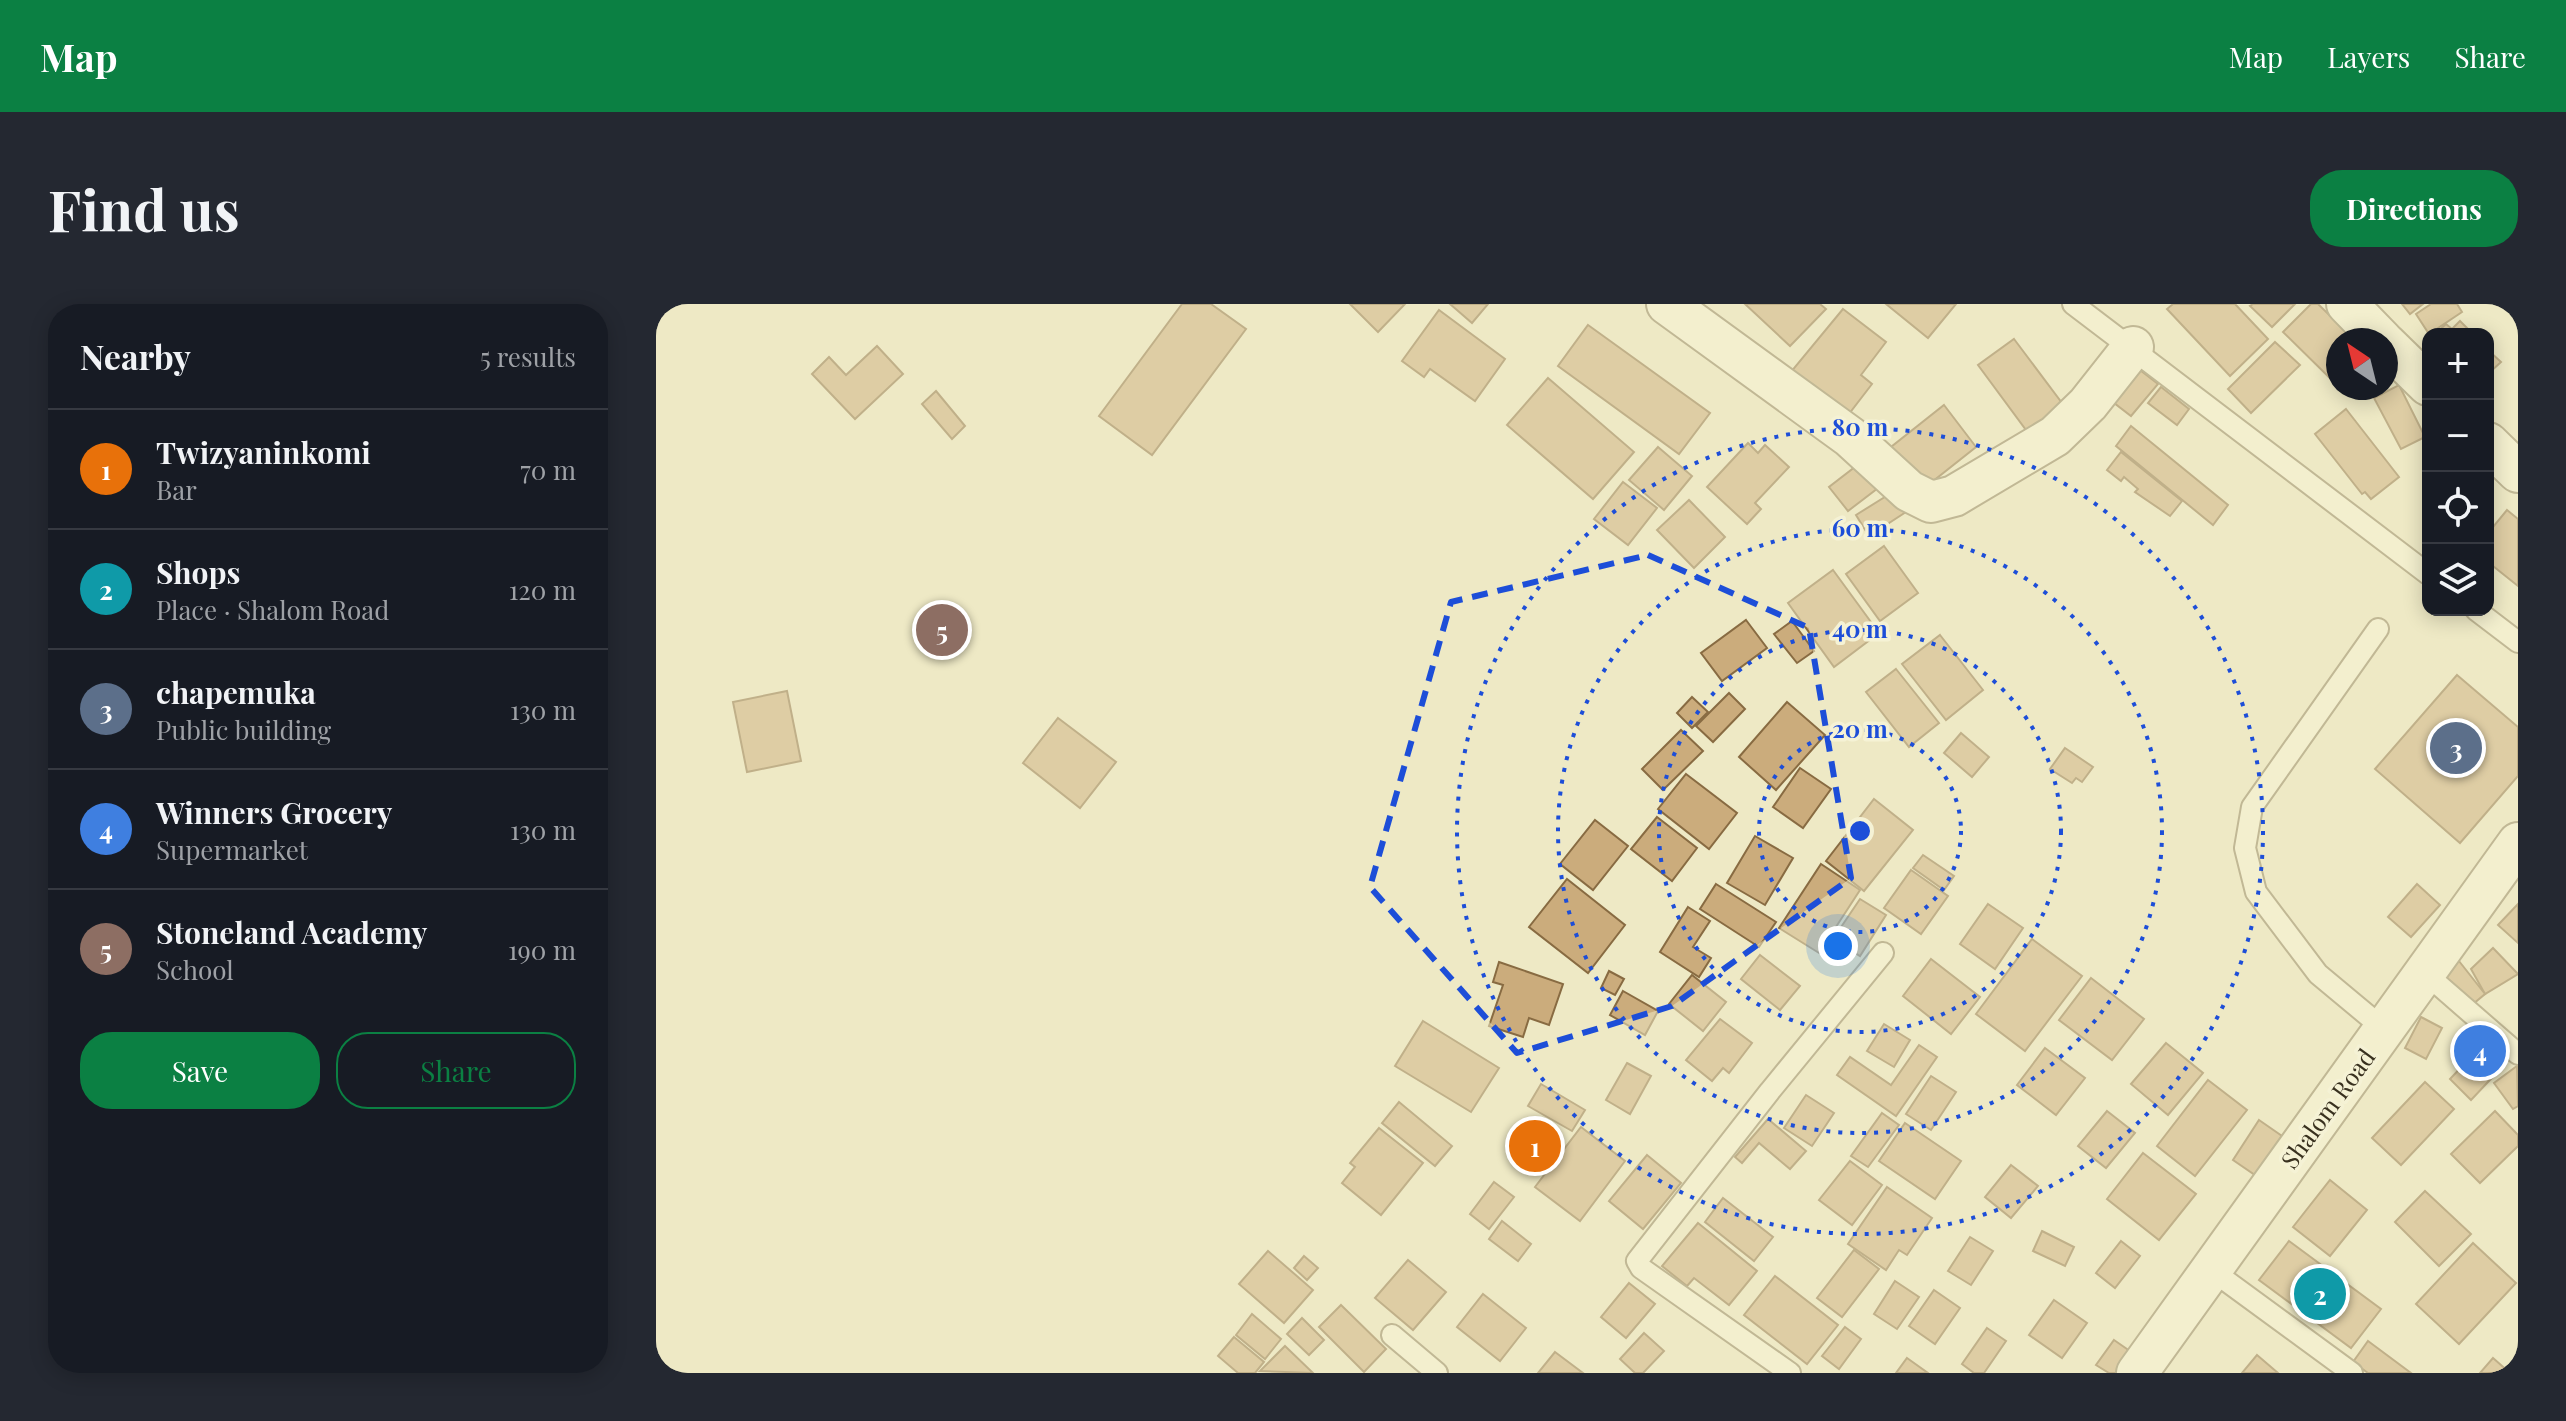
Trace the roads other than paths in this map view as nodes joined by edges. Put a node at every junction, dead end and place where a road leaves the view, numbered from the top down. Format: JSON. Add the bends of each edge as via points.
{"nodes":[{"id":1,"x":1667,"y":304,"type":"edge"},
{"id":2,"x":2073,"y":304,"type":"edge"},
{"id":3,"x":2347,"y":304,"type":"edge"},
{"id":4,"x":2370,"y":328,"type":"edge"},
{"id":5,"x":2133,"y":347,"type":"junction"},
{"id":6,"x":2398,"y":356,"type":"edge"},
{"id":7,"x":2422,"y":379,"type":"edge"},
{"id":8,"x":2494,"y":449,"type":"edge"},
{"id":9,"x":2518,"y":472,"type":"edge"},
{"id":10,"x":2422,"y":569,"type":"edge"},
{"id":11,"x":2484,"y":616,"type":"edge"},
{"id":12,"x":2378,"y":629,"type":"dead end"},
{"id":13,"x":2518,"y":642,"type":"edge"},
{"id":14,"x":2518,"y":843,"type":"edge"},
{"id":15,"x":1883,"y":953,"type":"dead end"},
{"id":16,"x":2425,"y":973,"type":"junction"},
{"id":17,"x":2384,"y":1029,"type":"junction"},
{"id":18,"x":2518,"y":1054,"type":"edge"},
{"id":19,"x":2210,"y":1269,"type":"junction"},
{"id":20,"x":1392,"y":1335,"type":"dead end"},
{"id":21,"x":1437,"y":1373,"type":"edge"},
{"id":22,"x":1790,"y":1373,"type":"edge"},
{"id":23,"x":2137,"y":1373,"type":"edge"},
{"id":24,"x":2352,"y":1373,"type":"edge"}],
"edges":[{"from":1,"to":5,"type":"street","via":[[1850,437],[1909,491],[1931,502],[1954,496],[2055,436]]},
{"from":2,"to":5,"type":"lane"},
{"from":3,"to":4,"type":"street"},
{"from":5,"to":10,"type":"lane"},
{"from":6,"to":7,"type":"street"},
{"from":8,"to":9,"type":"street"},
{"from":11,"to":13,"type":"lane"},
{"from":12,"to":17,"type":"lane","via":[[2252,807],[2245,848],[2256,892],[2318,974]]},
{"from":14,"to":16,"type":"street","name":"Shalom Road"},
{"from":15,"to":22,"type":"lane","via":[[1637,1261]]},
{"from":16,"to":17,"type":"street","name":"Shalom Road"},
{"from":16,"to":18,"type":"lane"},
{"from":17,"to":19,"type":"street","name":"Shalom Road"},
{"from":19,"to":23,"type":"street","name":"Shalom Road"},
{"from":19,"to":24,"type":"lane"},
{"from":20,"to":21,"type":"lane"}]}
